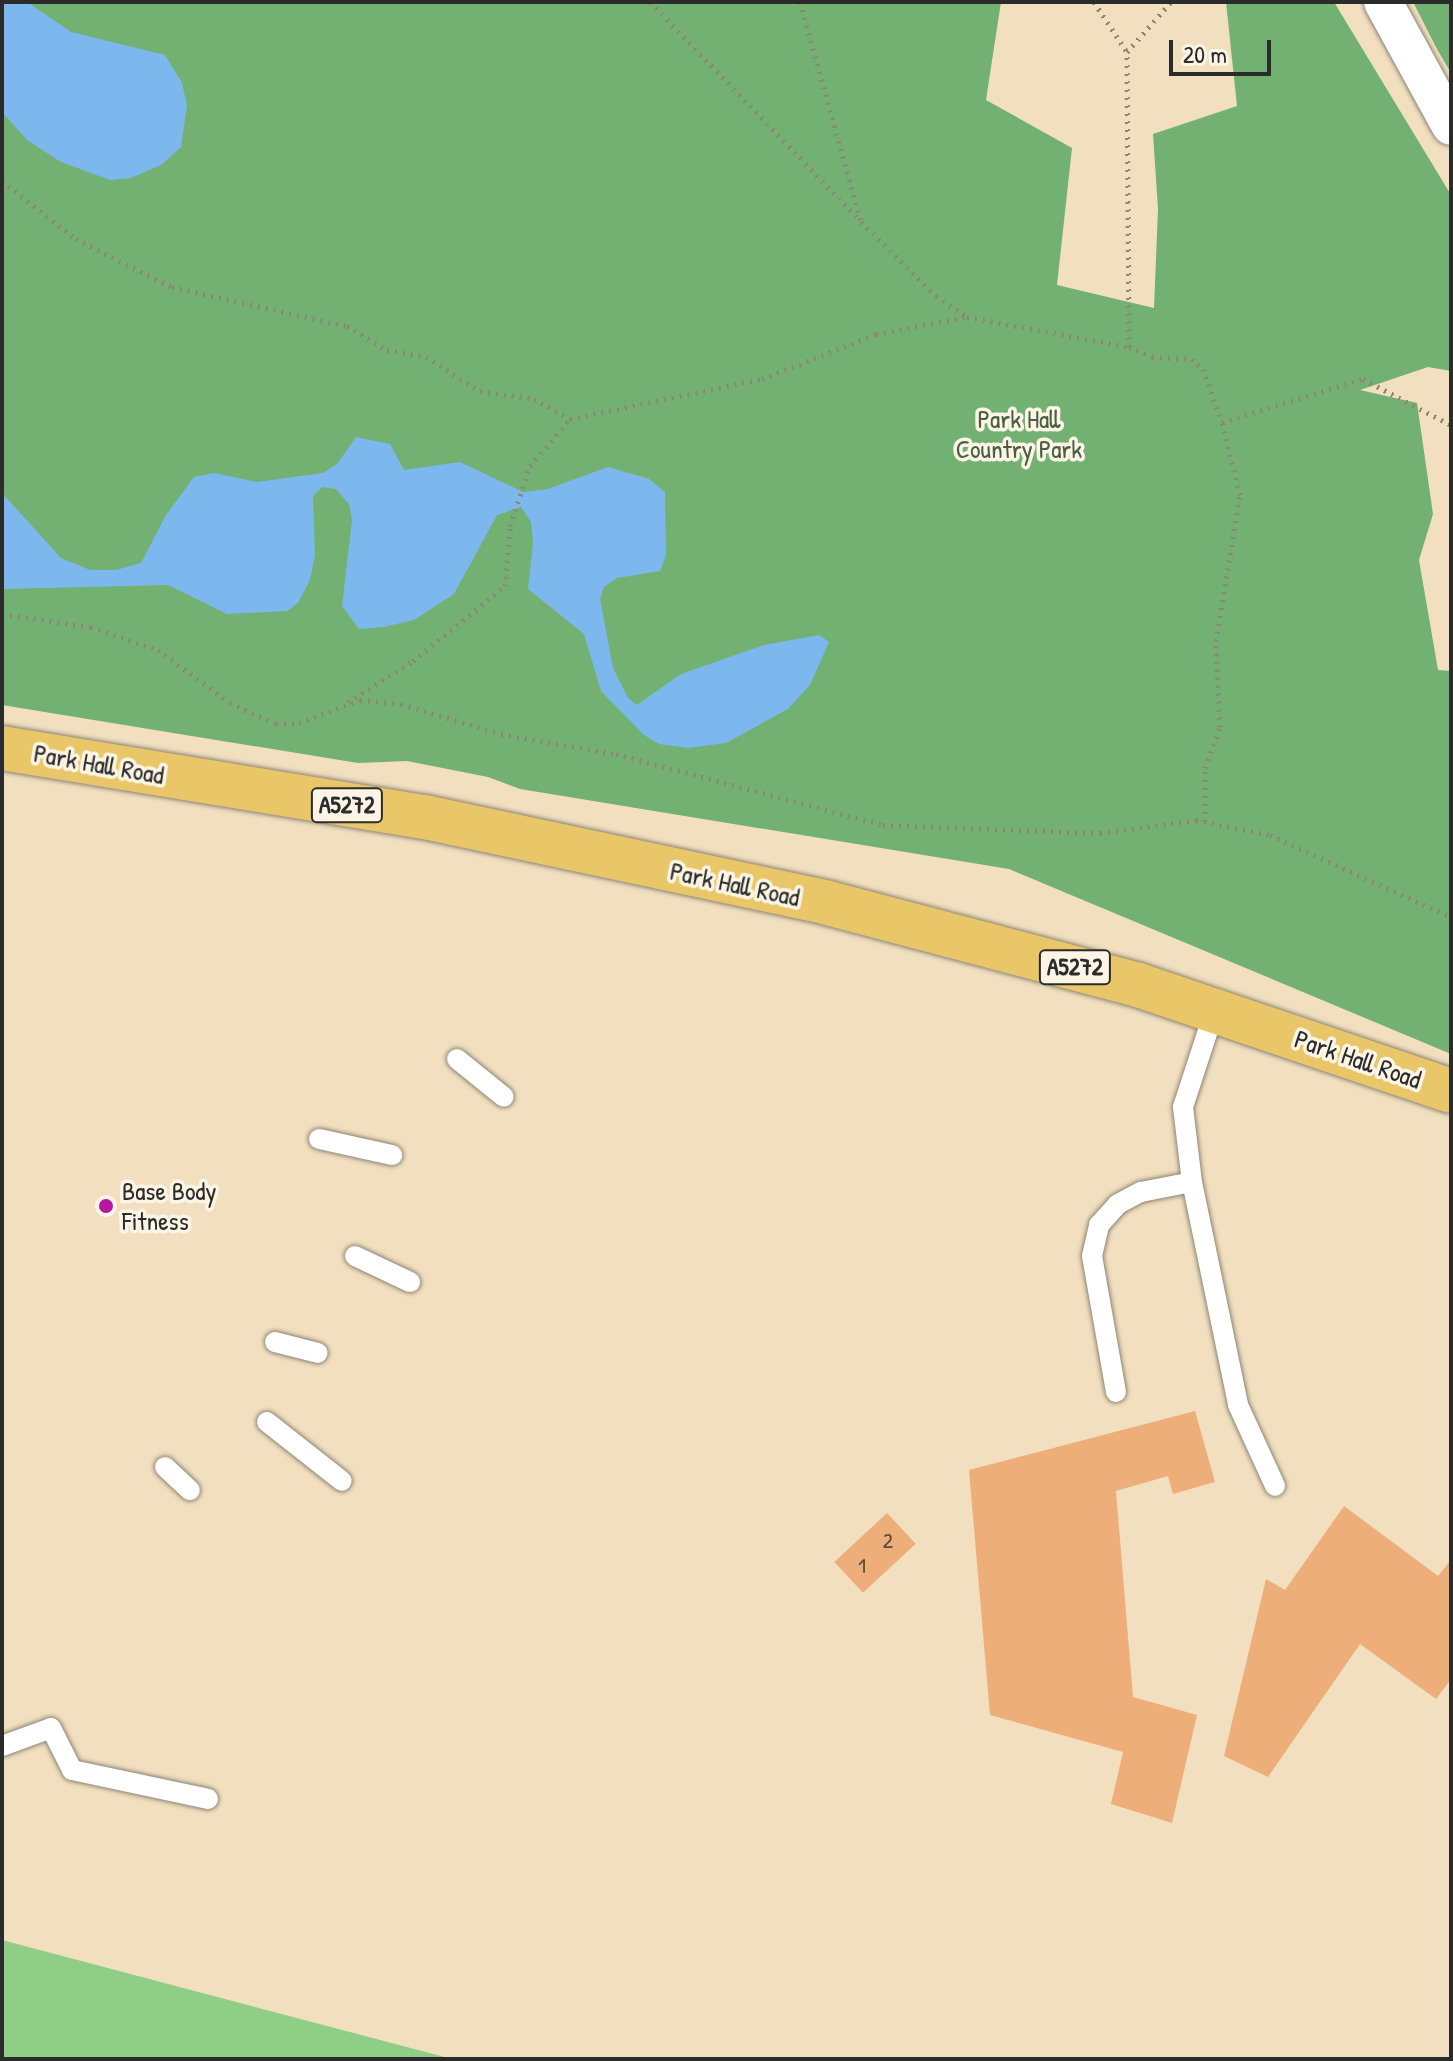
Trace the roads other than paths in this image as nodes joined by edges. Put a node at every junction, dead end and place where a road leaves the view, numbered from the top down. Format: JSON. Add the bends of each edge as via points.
{"nodes":[{"id":1,"x":1383,"y":2,"type":"edge"},
{"id":2,"x":1451,"y":126,"type":"edge"},
{"id":3,"x":2,"y":748,"type":"edge"},
{"id":4,"x":1215,"y":1009,"type":"junction"},
{"id":5,"x":457,"y":1059,"type":"dead end"},
{"id":6,"x":1451,"y":1091,"type":"edge"},
{"id":7,"x":504,"y":1097,"type":"dead end"},
{"id":8,"x":319,"y":1139,"type":"dead end"},
{"id":9,"x":392,"y":1155,"type":"dead end"},
{"id":10,"x":1192,"y":1182,"type":"junction"},
{"id":11,"x":355,"y":1256,"type":"dead end"},
{"id":12,"x":410,"y":1282,"type":"dead end"},
{"id":13,"x":275,"y":1342,"type":"dead end"},
{"id":14,"x":318,"y":1353,"type":"dead end"},
{"id":15,"x":1116,"y":1392,"type":"dead end"},
{"id":16,"x":267,"y":1422,"type":"dead end"},
{"id":17,"x":165,"y":1467,"type":"dead end"},
{"id":18,"x":342,"y":1481,"type":"dead end"},
{"id":19,"x":1275,"y":1486,"type":"dead end"},
{"id":20,"x":190,"y":1490,"type":"dead end"},
{"id":21,"x":2,"y":1746,"type":"edge"},
{"id":22,"x":208,"y":1799,"type":"dead end"}],
"edges":[{"from":1,"to":2,"type":"street"},
{"from":3,"to":4,"type":"main road","name":"Park Hall Road","number":"A5272","via":[[425,817],[828,903],[993,943]]},
{"from":4,"to":6,"type":"main road","name":"Park Hall Road","number":"A5272"},
{"from":4,"to":10,"type":"lane","via":[[1183,1107]]},
{"from":5,"to":7,"type":"lane"},
{"from":8,"to":9,"type":"lane"},
{"from":10,"to":15,"type":"lane","via":[[1141,1192],[1118,1204],[1099,1225],[1092,1256]]},
{"from":10,"to":19,"type":"lane","via":[[1238,1405]]},
{"from":11,"to":12,"type":"lane"},
{"from":13,"to":14,"type":"lane"},
{"from":16,"to":18,"type":"lane"},
{"from":17,"to":20,"type":"lane"},
{"from":21,"to":22,"type":"lane","via":[[51,1728],[72,1770]]}]}
